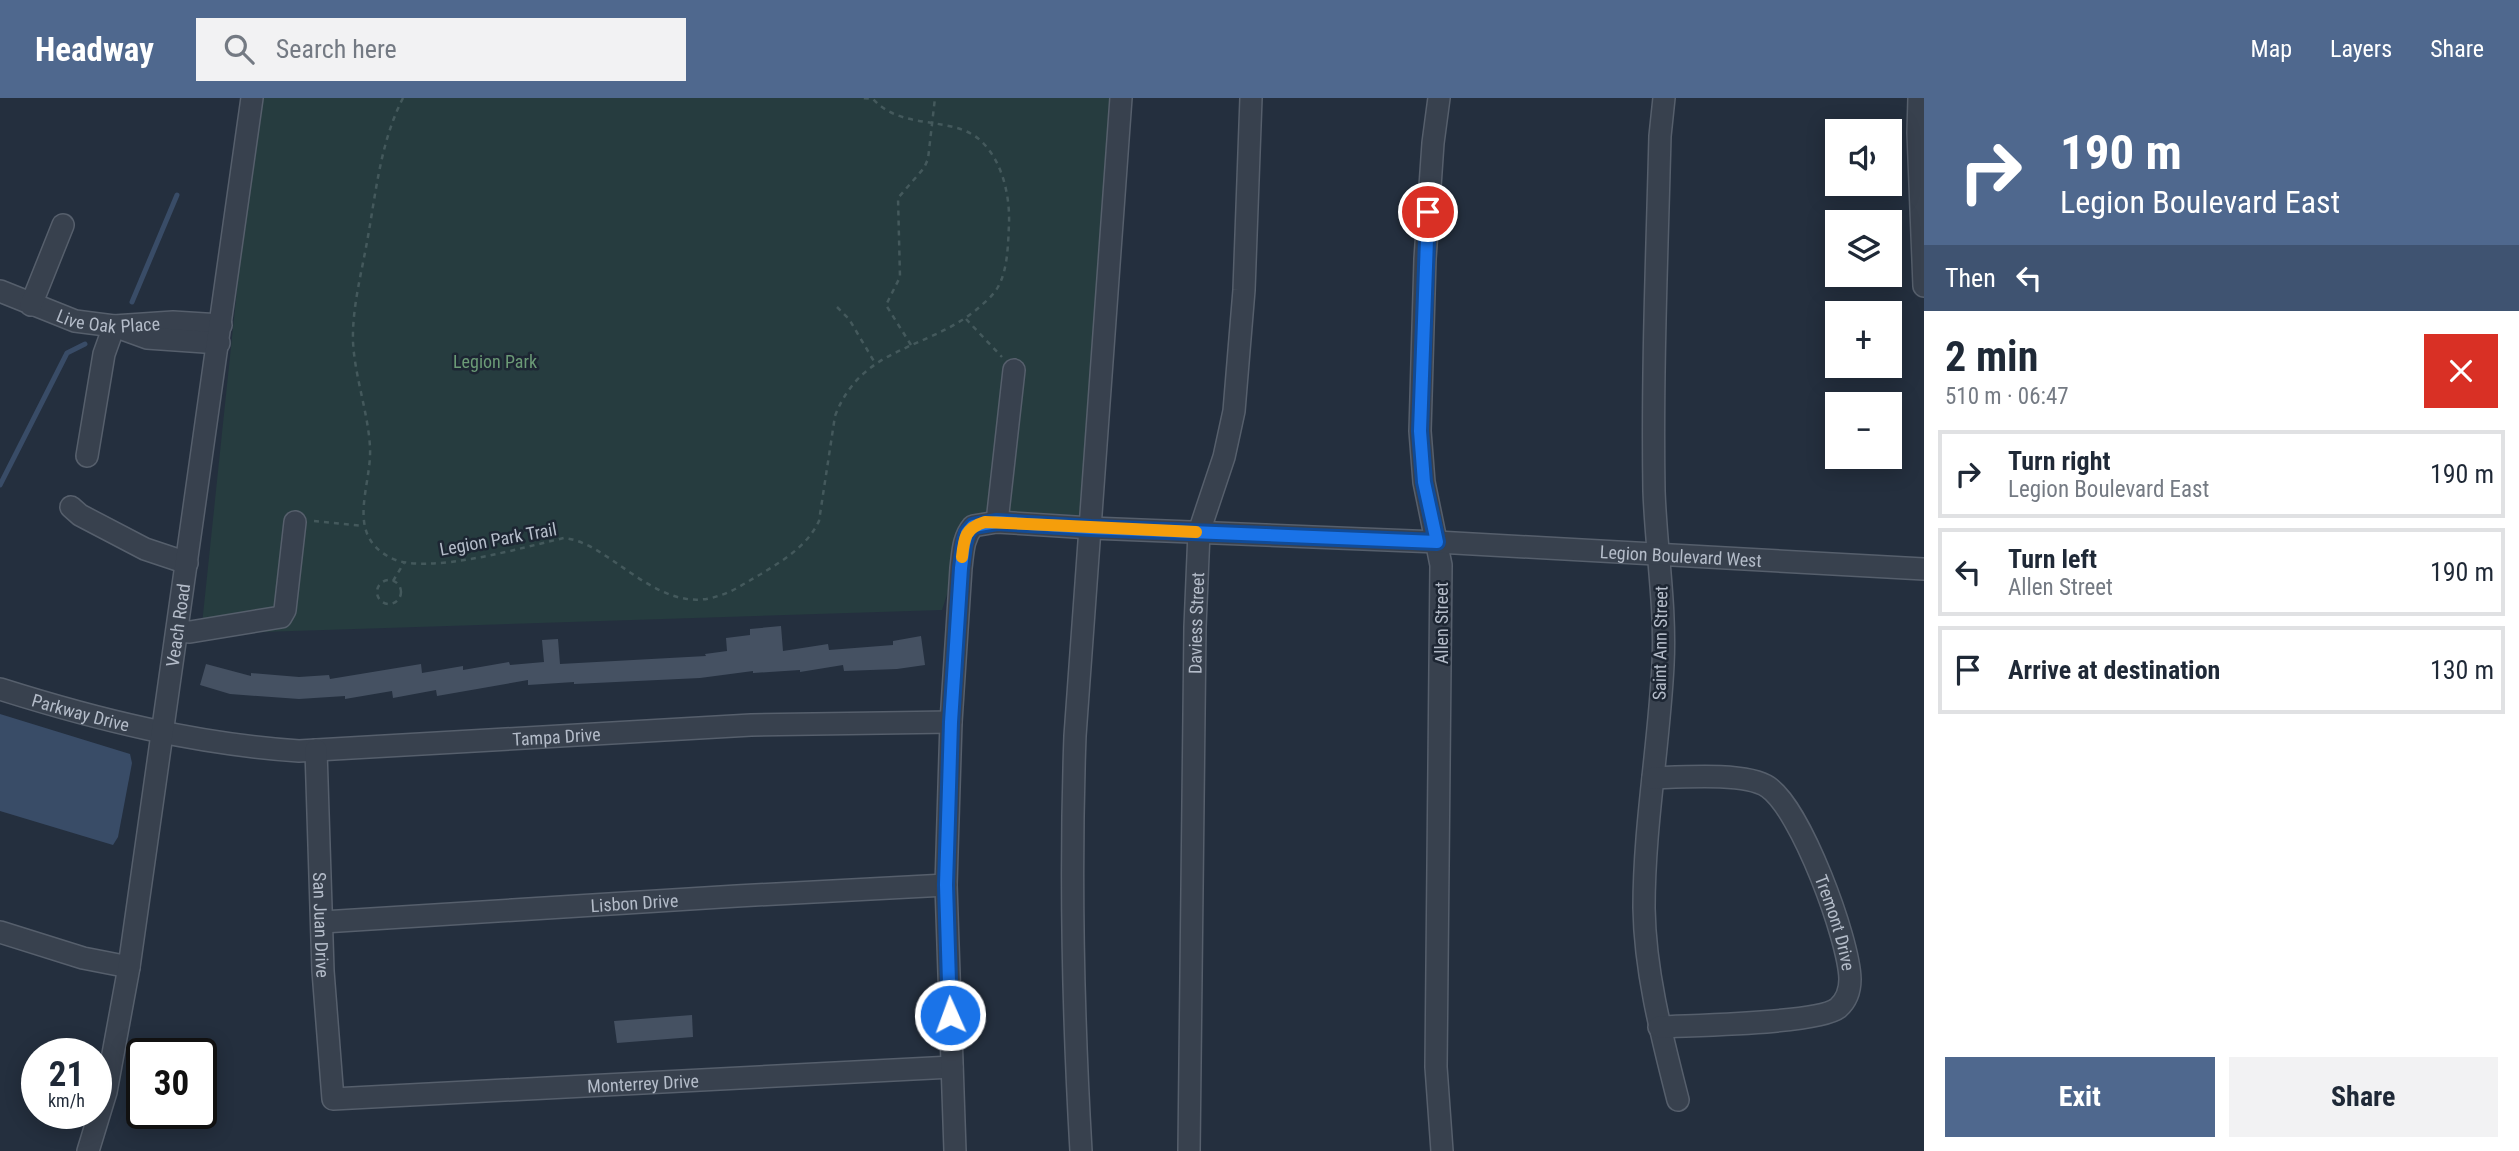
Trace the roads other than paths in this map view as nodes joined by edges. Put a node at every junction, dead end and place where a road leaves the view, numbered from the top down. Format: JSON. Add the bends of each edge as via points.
{"nodes":[{"id":1,"x":252,"y":98,"type":"edge"},
{"id":2,"x":1121,"y":98,"type":"edge"},
{"id":3,"x":1251,"y":98,"type":"edge"},
{"id":4,"x":1439,"y":98,"type":"edge"},
{"id":5,"x":1664,"y":98,"type":"edge"},
{"id":6,"x":1919,"y":98,"type":"edge"},
{"id":7,"x":63,"y":225,"type":"dead end"},
{"id":8,"x":1924,"y":286,"type":"edge"},
{"id":9,"x":0,"y":291,"type":"edge"},
{"id":10,"x":31,"y":305,"type":"junction"},
{"id":11,"x":114,"y":326,"type":"junction"},
{"id":12,"x":220,"y":334,"type":"junction"},
{"id":13,"x":1014,"y":370,"type":"road end"},
{"id":14,"x":87,"y":456,"type":"dead end"},
{"id":15,"x":71,"y":507,"type":"dead end"},
{"id":16,"x":295,"y":522,"type":"road end"},
{"id":17,"x":997,"y":522,"type":"junction"},
{"id":18,"x":1091,"y":528,"type":"junction"},
{"id":19,"x":1199,"y":533,"type":"junction"},
{"id":20,"x":1437,"y":542,"type":"junction"},
{"id":21,"x":1660,"y":554,"type":"junction"},
{"id":22,"x":187,"y":563,"type":"junction"},
{"id":23,"x":1924,"y":569,"type":"edge"},
{"id":24,"x":177,"y":631,"type":"junction"},
{"id":25,"x":0,"y":689,"type":"edge"},
{"id":26,"x":951,"y":722,"type":"junction"},
{"id":27,"x":162,"y":733,"type":"junction"},
{"id":28,"x":316,"y":750,"type":"junction"},
{"id":29,"x":1653,"y":778,"type":"junction"},
{"id":30,"x":946,"y":885,"type":"junction"},
{"id":31,"x":323,"y":922,"type":"junction"},
{"id":32,"x":0,"y":932,"type":"edge"},
{"id":33,"x":129,"y":967,"type":"junction"},
{"id":34,"x":1660,"y":1027,"type":"junction"},
{"id":35,"x":952,"y":1067,"type":"junction"},
{"id":36,"x":332,"y":1099,"type":"joint"},
{"id":37,"x":1678,"y":1100,"type":"dead end"},
{"id":38,"x":88,"y":1151,"type":"edge"},
{"id":39,"x":955,"y":1151,"type":"edge"},
{"id":40,"x":1081,"y":1151,"type":"edge"},
{"id":41,"x":1189,"y":1151,"type":"edge"},
{"id":42,"x":1442,"y":1151,"type":"edge"}],
"edges":[{"from":1,"to":12,"type":"street","name":"Veach Road"},
{"from":2,"to":18,"type":"street"},
{"from":3,"to":19,"type":"street","name":"Daviess Street","via":[[1234,411]]},
{"from":4,"to":20,"type":"street","name":"Allen Street","via":[[1425,259],[1420,431],[1424,482]]},
{"from":5,"to":21,"type":"street","name":"Saint Ann Street","via":[[1654,391],[1654,494]]},
{"from":6,"to":8,"type":"street"},
{"from":7,"to":10,"type":"street"},
{"from":9,"to":10,"type":"street","name":"Live Oak Place"},
{"from":10,"to":11,"type":"street","name":"Live Oak Place","via":[[75,321]]},
{"from":11,"to":12,"type":"street","name":"Live Oak Place","via":[[173,322]]},
{"from":11,"to":12,"type":"street","via":[[147,338]]},
{"from":11,"to":14,"type":"street","via":[[104,354]]},
{"from":12,"to":22,"type":"street","name":"Veach Road"},
{"from":13,"to":17,"type":"street"},
{"from":15,"to":22,"type":"street","via":[[145,550]]},
{"from":16,"to":24,"type":"street","via":[[281,617]]},
{"from":17,"to":18,"type":"street","name":"Legion Boulevard West"},
{"from":17,"to":26,"type":"street","name":"Legion Boulevard West","via":[[973,526],[964,545]]},
{"from":18,"to":19,"type":"street","name":"Legion Boulevard West"},
{"from":18,"to":40,"type":"street","via":[[1071,834]]},
{"from":19,"to":20,"type":"street","name":"Legion Boulevard West"},
{"from":19,"to":41,"type":"street","name":"Daviess Street"},
{"from":20,"to":21,"type":"street","name":"Legion Boulevard West"},
{"from":20,"to":42,"type":"street","name":"Allen Street","via":[[1441,606],[1436,1067]]},
{"from":21,"to":23,"type":"street","name":"Legion Boulevard West"},
{"from":21,"to":29,"type":"street","name":"Saint Ann Street","via":[[1663,665]]},
{"from":22,"to":24,"type":"street","name":"Veach Road"},
{"from":24,"to":27,"type":"street","name":"Veach Road"},
{"from":25,"to":27,"type":"street","name":"Parkway Drive"},
{"from":26,"to":28,"type":"street","name":"Tampa Drive","via":[[751,725]]},
{"from":26,"to":30,"type":"street"},
{"from":27,"to":28,"type":"street","name":"Tampa Drive","via":[[254,748]]},
{"from":27,"to":33,"type":"street","name":"Veach Road"},
{"from":28,"to":31,"type":"street","name":"San Juan Drive"},
{"from":29,"to":34,"type":"street","name":"Saint Ann Street","via":[[1644,909]]},
{"from":29,"to":34,"type":"street","name":"Tremont Drive","via":[[1750,779],[1779,795],[1828,895],[1850,979],[1844,1000],[1828,1014]]},
{"from":30,"to":31,"type":"street","name":"Lisbon Drive"},
{"from":30,"to":35,"type":"street"},
{"from":31,"to":36,"type":"street","name":"San Juan Drive"},
{"from":32,"to":33,"type":"street"},
{"from":33,"to":38,"type":"street","name":"Veach Road","via":[[106,1092]]},
{"from":34,"to":37,"type":"street","name":"Saint Ann Street"},
{"from":35,"to":36,"type":"street","name":"Monterrey Drive"},
{"from":35,"to":39,"type":"street"}]}
